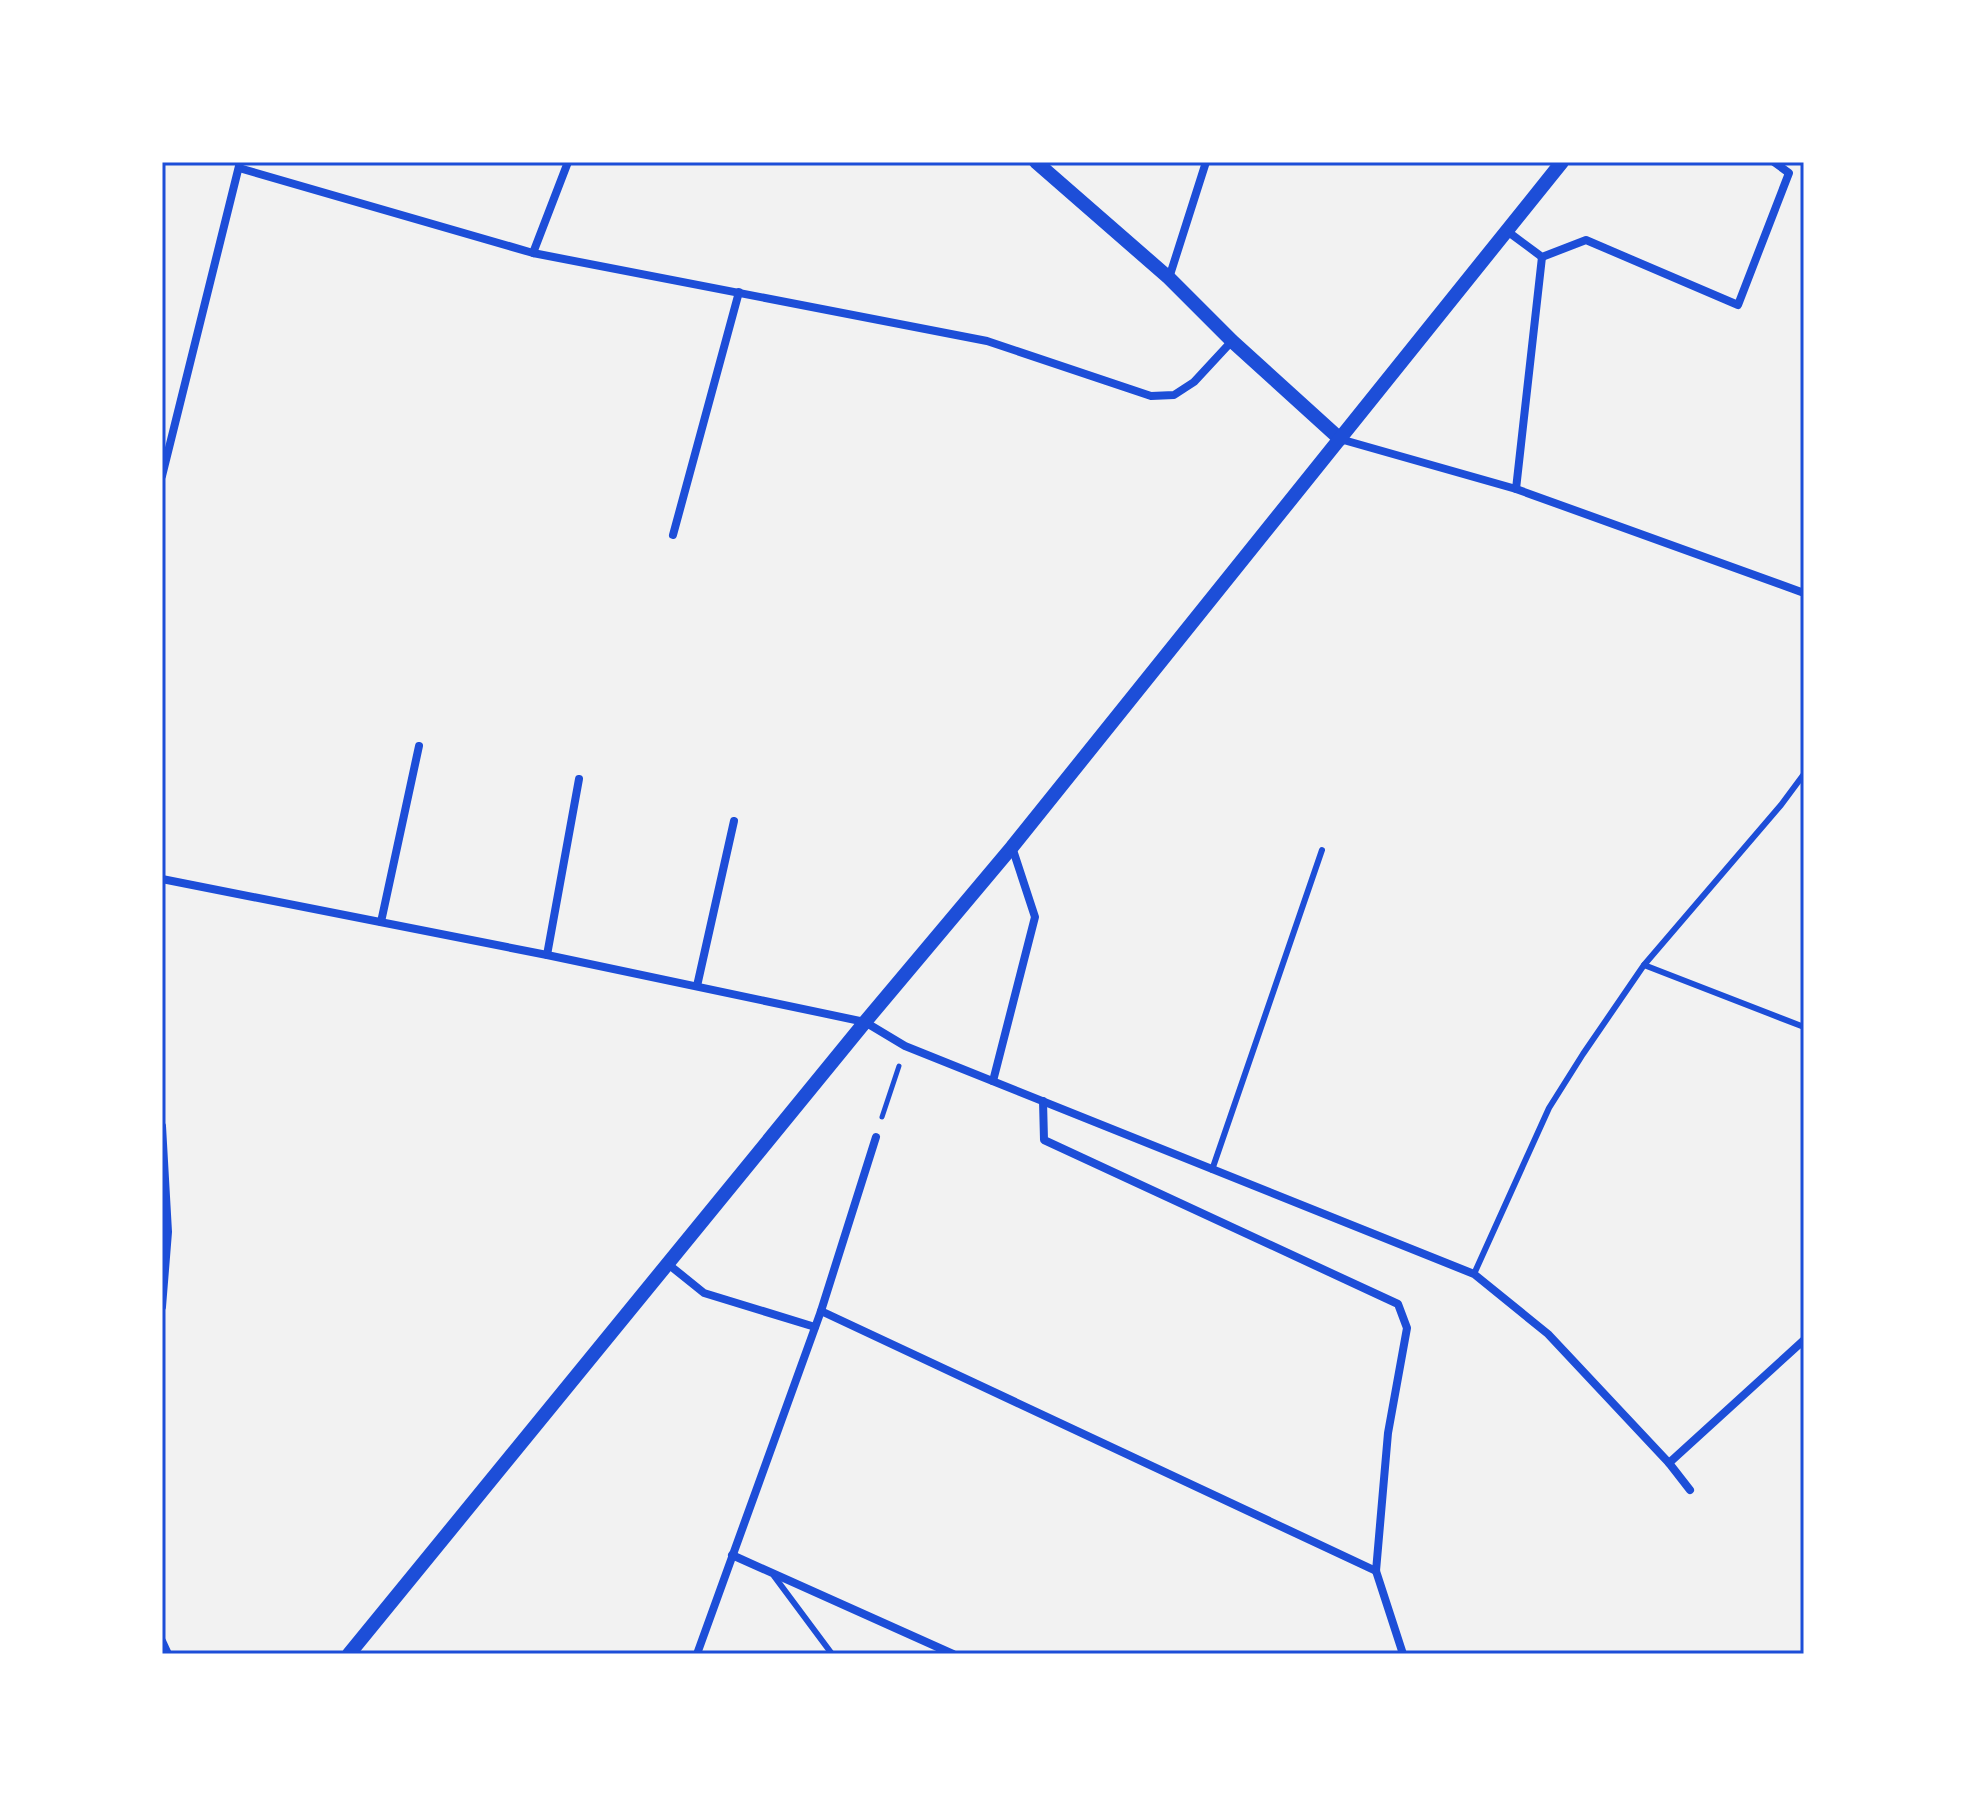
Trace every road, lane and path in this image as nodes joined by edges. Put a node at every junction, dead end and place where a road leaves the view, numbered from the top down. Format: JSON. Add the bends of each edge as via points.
{"nodes":[{"id":1,"x":568,"y":162,"type":"edge"},
{"id":2,"x":1036,"y":162,"type":"edge"},
{"id":3,"x":1206,"y":162,"type":"edge"},
{"id":4,"x":1562,"y":162,"type":"edge"},
{"id":5,"x":1774,"y":162,"type":"edge"},
{"id":6,"x":240,"y":165,"type":"edge"},
{"id":7,"x":1507,"y":231,"type":"junction"},
{"id":8,"x":533,"y":253,"type":"junction"},
{"id":9,"x":1542,"y":257,"type":"junction"},
{"id":10,"x":1169,"y":278,"type":"junction"},
{"id":11,"x":739,"y":292,"type":"junction"},
{"id":12,"x":1232,"y":341,"type":"junction"},
{"id":13,"x":1340,"y":439,"type":"junction"},
{"id":14,"x":162,"y":476,"type":"edge"},
{"id":15,"x":1516,"y":489,"type":"junction"},
{"id":16,"x":673,"y":535,"type":"dead end"},
{"id":17,"x":1804,"y":593,"type":"edge"},
{"id":18,"x":419,"y":746,"type":"dead end"},
{"id":19,"x":1804,"y":774,"type":"edge"},
{"id":20,"x":579,"y":779,"type":"dead end"},
{"id":21,"x":734,"y":821,"type":"dead end"},
{"id":22,"x":1012,"y":847,"type":"junction"},
{"id":23,"x":1322,"y":850,"type":"dead end"},
{"id":24,"x":162,"y":879,"type":"edge"},
{"id":25,"x":381,"y":922,"type":"junction"},
{"id":26,"x":547,"y":955,"type":"junction"},
{"id":27,"x":1644,"y":965,"type":"junction"},
{"id":28,"x":697,"y":986,"type":"junction"},
{"id":29,"x":865,"y":1022,"type":"junction"},
{"id":30,"x":1804,"y":1027,"type":"edge"},
{"id":31,"x":905,"y":1046,"type":"junction"},
{"id":32,"x":993,"y":1081,"type":"junction"},
{"id":33,"x":1043,"y":1101,"type":"junction"},
{"id":34,"x":162,"y":1126,"type":"edge"},
{"id":35,"x":876,"y":1137,"type":"joint"},
{"id":36,"x":1212,"y":1170,"type":"junction"},
{"id":37,"x":668,"y":1264,"type":"junction"},
{"id":38,"x":1474,"y":1274,"type":"junction"},
{"id":39,"x":162,"y":1307,"type":"edge"},
{"id":40,"x":821,"y":1311,"type":"junction"},
{"id":41,"x":815,"y":1327,"type":"junction"},
{"id":42,"x":1804,"y":1340,"type":"edge"},
{"id":43,"x":1669,"y":1463,"type":"junction"},
{"id":44,"x":1690,"y":1490,"type":"dead end"},
{"id":45,"x":732,"y":1555,"type":"junction"},
{"id":46,"x":1376,"y":1571,"type":"junction"},
{"id":47,"x":774,"y":1576,"type":"junction"},
{"id":48,"x":162,"y":1641,"type":"edge"},
{"id":49,"x":168,"y":1654,"type":"edge"},
{"id":50,"x":349,"y":1654,"type":"edge"},
{"id":51,"x":697,"y":1654,"type":"edge"},
{"id":52,"x":832,"y":1654,"type":"edge"},
{"id":53,"x":953,"y":1654,"type":"edge"},
{"id":54,"x":1403,"y":1654,"type":"edge"}],
"edges":[{"from":1,"to":8,"type":"street"},
{"from":2,"to":10,"type":"street"},
{"from":3,"to":10,"type":"street"},
{"from":4,"to":7,"type":"street"},
{"from":5,"to":9,"type":"street","via":[[1789,173],[1738,305],[1586,240]]},
{"from":6,"to":8,"type":"street"},
{"from":6,"to":14,"type":"street"},
{"from":7,"to":9,"type":"street"},
{"from":7,"to":13,"type":"street"},
{"from":8,"to":11,"type":"street"},
{"from":9,"to":15,"type":"street"},
{"from":10,"to":12,"type":"street"},
{"from":11,"to":12,"type":"street","via":[[987,341],[1151,396],[1174,395],[1194,382]]},
{"from":11,"to":16,"type":"street"},
{"from":12,"to":13,"type":"street"},
{"from":13,"to":15,"type":"street"},
{"from":13,"to":22,"type":"street"},
{"from":15,"to":17,"type":"street"},
{"from":18,"to":25,"type":"street"},
{"from":19,"to":27,"type":"lane"},
{"from":20,"to":26,"type":"street"},
{"from":21,"to":28,"type":"street"},
{"from":22,"to":29,"type":"street"},
{"from":22,"to":32,"type":"street","via":[[1035,917]]},
{"from":23,"to":36,"type":"lane"},
{"from":24,"to":25,"type":"street"},
{"from":25,"to":26,"type":"street"},
{"from":26,"to":28,"type":"street"},
{"from":27,"to":30,"type":"lane"},
{"from":27,"to":38,"type":"lane","via":[[1549,1108]]},
{"from":28,"to":29,"type":"street"},
{"from":29,"to":31,"type":"street"},
{"from":29,"to":37,"type":"street"},
{"from":31,"to":32,"type":"street"},
{"from":31,"to":35,"type":"path"},
{"from":32,"to":33,"type":"street"},
{"from":33,"to":36,"type":"street"},
{"from":33,"to":46,"type":"street","via":[[1044,1140],[1398,1304],[1407,1328],[1388,1433]]},
{"from":34,"to":39,"type":"street","via":[[168,1232]]},
{"from":35,"to":40,"type":"street"},
{"from":36,"to":38,"type":"street"},
{"from":37,"to":41,"type":"street","via":[[704,1293]]},
{"from":37,"to":50,"type":"street"},
{"from":38,"to":43,"type":"street","via":[[1548,1334]]},
{"from":40,"to":41,"type":"street"},
{"from":40,"to":46,"type":"street"},
{"from":41,"to":45,"type":"street"},
{"from":42,"to":43,"type":"street"},
{"from":43,"to":44,"type":"street"},
{"from":45,"to":47,"type":"street"},
{"from":45,"to":51,"type":"street"},
{"from":46,"to":54,"type":"street"},
{"from":47,"to":52,"type":"lane"},
{"from":47,"to":53,"type":"street"},
{"from":48,"to":49,"type":"street"}]}
